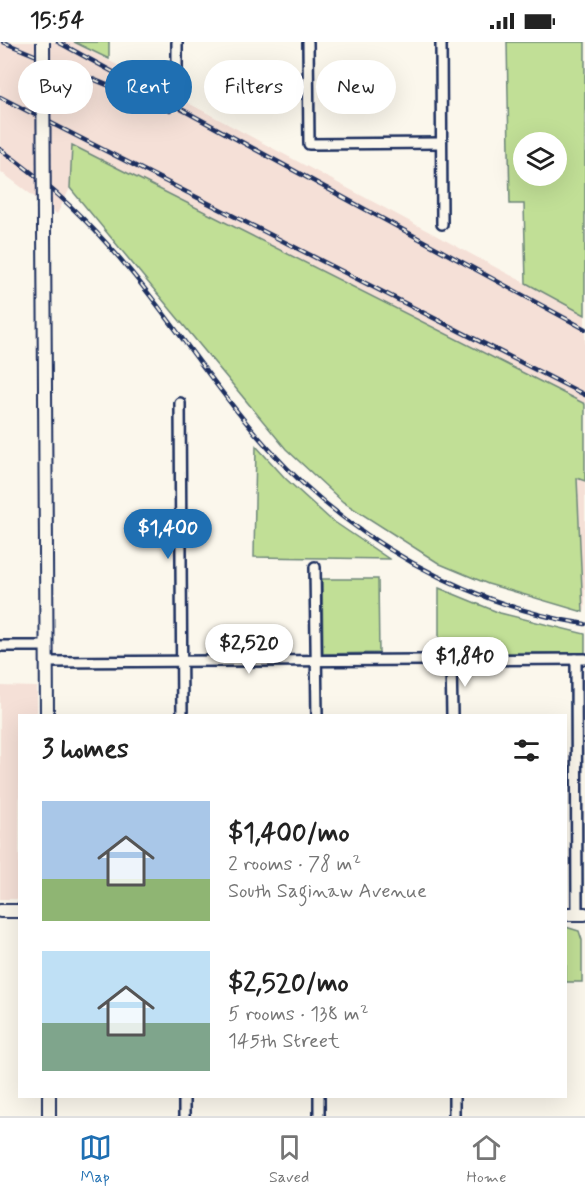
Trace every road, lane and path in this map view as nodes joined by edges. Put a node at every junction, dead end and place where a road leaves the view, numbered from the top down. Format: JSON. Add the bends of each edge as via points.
{"nodes":[{"id":1,"x":43,"y":42,"type":"edge"},
{"id":2,"x":177,"y":42,"type":"edge"},
{"id":3,"x":308,"y":42,"type":"edge"},
{"id":4,"x":441,"y":42,"type":"edge"},
{"id":5,"x":177,"y":60,"type":"edge"},
{"id":6,"x":441,"y":143,"type":"junction"},
{"id":7,"x":442,"y":224,"type":"dead end"},
{"id":8,"x":180,"y":403,"type":"dead end"},
{"id":9,"x":315,"y":567,"type":"dead end"},
{"id":10,"x":47,"y":645,"type":"junction"},
{"id":11,"x":0,"y":646,"type":"edge"},
{"id":12,"x":580,"y":659,"type":"edge"},
{"id":13,"x":451,"y":660,"type":"junction"},
{"id":14,"x":182,"y":661,"type":"junction"},
{"id":15,"x":316,"y":661,"type":"junction"},
{"id":16,"x":47,"y":662,"type":"junction"},
{"id":17,"x":47,"y":714,"type":"edge"},
{"id":18,"x":182,"y":714,"type":"edge"},
{"id":19,"x":317,"y":714,"type":"edge"},
{"id":20,"x":452,"y":714,"type":"edge"},
{"id":21,"x":581,"y":789,"type":"edge"},
{"id":22,"x":581,"y":854,"type":"edge"},
{"id":23,"x":0,"y":911,"type":"edge"},
{"id":24,"x":18,"y":911,"type":"edge"},
{"id":25,"x":576,"y":914,"type":"edge"},
{"id":26,"x":49,"y":1098,"type":"edge"},
{"id":27,"x":184,"y":1098,"type":"edge"},
{"id":28,"x":319,"y":1098,"type":"edge"},
{"id":29,"x":454,"y":1098,"type":"edge"},
{"id":30,"x":50,"y":1116,"type":"edge"},
{"id":31,"x":184,"y":1116,"type":"edge"},
{"id":32,"x":319,"y":1116,"type":"edge"},
{"id":33,"x":454,"y":1116,"type":"edge"}],
"edges":[{"from":1,"to":10,"type":"main road","bridge":true},
{"from":2,"to":5,"type":"street"},
{"from":3,"to":6,"type":"street","via":[[309,144]]},
{"from":4,"to":6,"type":"street"},
{"from":6,"to":7,"type":"street"},
{"from":8,"to":14,"type":"street"},
{"from":9,"to":15,"type":"street"},
{"from":10,"to":11,"type":"street"},
{"from":10,"to":16,"type":"main road"},
{"from":12,"to":13,"type":"street"},
{"from":12,"to":21,"type":"street"},
{"from":13,"to":15,"type":"street"},
{"from":13,"to":20,"type":"street"},
{"from":14,"to":15,"type":"street"},
{"from":14,"to":16,"type":"street"},
{"from":14,"to":18,"type":"street"},
{"from":15,"to":19,"type":"street"},
{"from":16,"to":17,"type":"main road"},
{"from":21,"to":22,"type":"street"},
{"from":22,"to":25,"type":"street"},
{"from":23,"to":24,"type":"main road"},
{"from":26,"to":30,"type":"main road"},
{"from":27,"to":31,"type":"street"},
{"from":28,"to":32,"type":"street"},
{"from":29,"to":33,"type":"street"}]}
